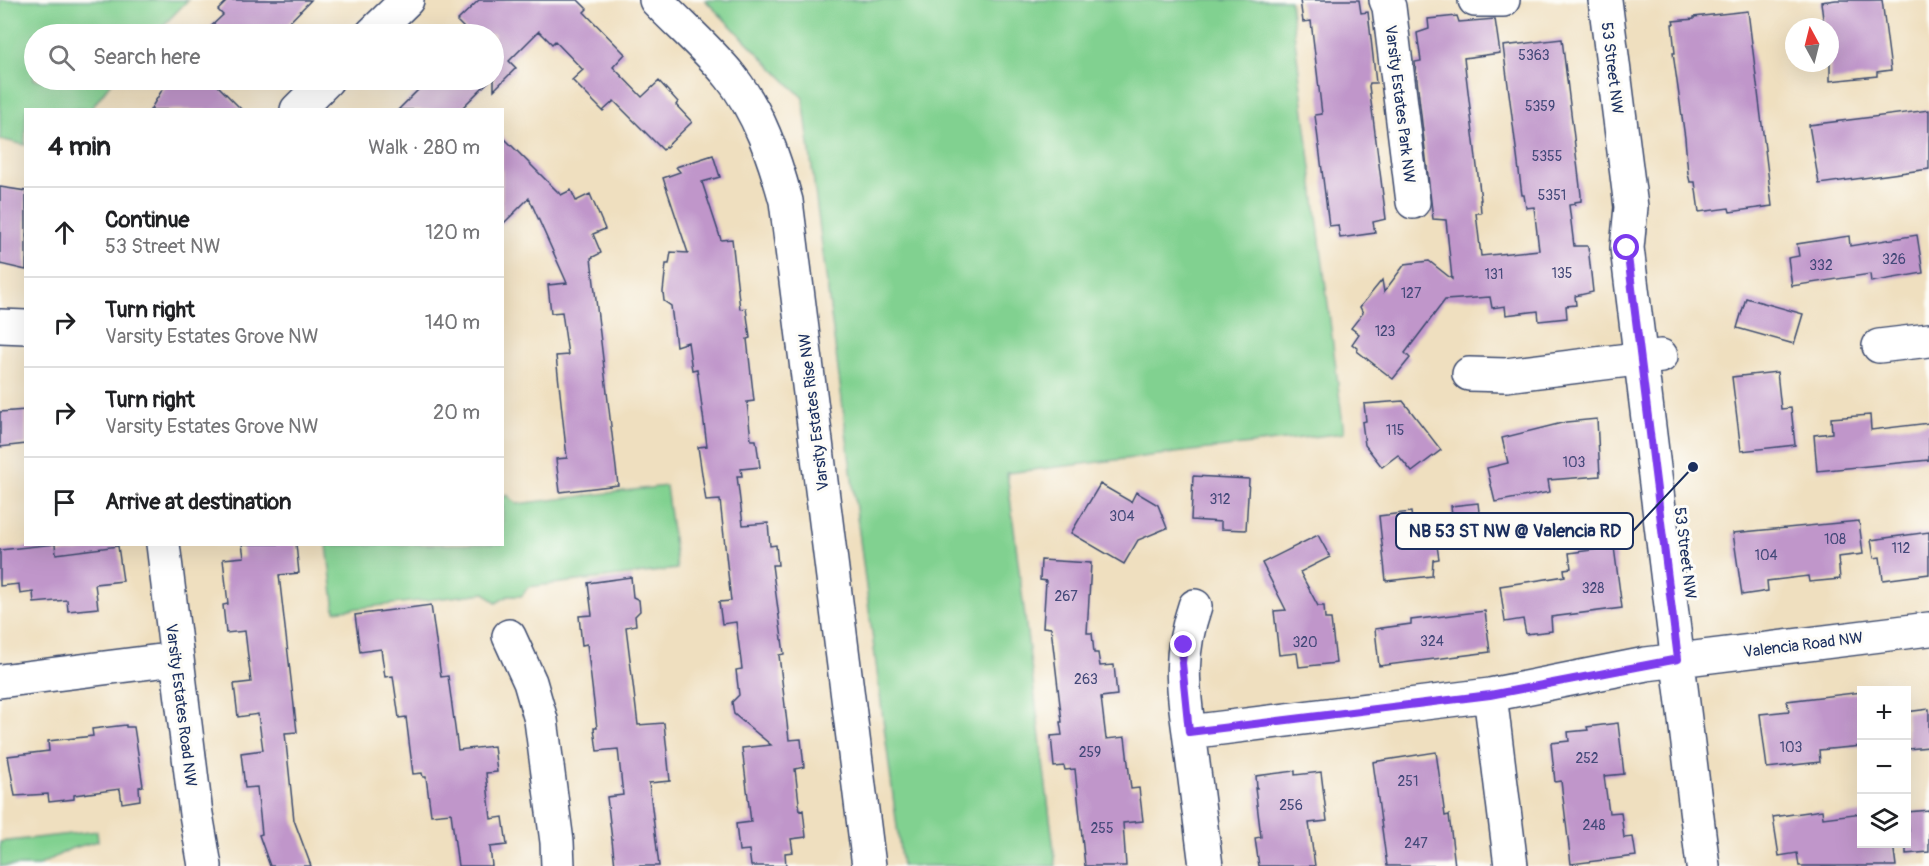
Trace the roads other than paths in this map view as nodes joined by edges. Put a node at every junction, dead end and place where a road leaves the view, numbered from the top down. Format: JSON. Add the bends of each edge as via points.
{"nodes":[{"id":1,"x":407,"y":0,"type":"edge"},
{"id":2,"x":656,"y":0,"type":"edge"},
{"id":3,"x":1475,"y":0,"type":"edge"},
{"id":4,"x":1503,"y":0,"type":"edge"},
{"id":5,"x":1605,"y":0,"type":"edge"},
{"id":6,"x":1396,"y":2,"type":"edge"},
{"id":7,"x":382,"y":24,"type":"edge"},
{"id":8,"x":1413,"y":202,"type":"dead end"},
{"id":9,"x":0,"y":326,"type":"edge"},
{"id":10,"x":24,"y":327,"type":"edge"},
{"id":11,"x":1929,"y":340,"type":"edge"},
{"id":12,"x":1879,"y":346,"type":"dead end"},
{"id":13,"x":1651,"y":357,"type":"junction"},
{"id":14,"x":1469,"y":374,"type":"dead end"},
{"id":15,"x":163,"y":546,"type":"edge"},
{"id":16,"x":1195,"y":606,"type":"dead end"},
{"id":17,"x":1929,"y":628,"type":"edge"},
{"id":18,"x":508,"y":636,"type":"dead end"},
{"id":19,"x":1688,"y":658,"type":"junction"},
{"id":20,"x":176,"y":659,"type":"junction"},
{"id":21,"x":0,"y":681,"type":"edge"},
{"id":22,"x":1490,"y":695,"type":"junction"},
{"id":23,"x":1189,"y":732,"type":"junction"},
{"id":24,"x":205,"y":866,"type":"edge"},
{"id":25,"x":558,"y":866,"type":"edge"},
{"id":26,"x":869,"y":866,"type":"edge"},
{"id":27,"x":1206,"y":866,"type":"edge"},
{"id":28,"x":1511,"y":866,"type":"edge"},
{"id":29,"x":1703,"y":866,"type":"edge"},
{"id":30,"x":1724,"y":866,"type":"edge"}],
"edges":[{"from":1,"to":7,"type":"street"},
{"from":2,"to":26,"type":"street","name":"Varsity Estates Rise NW","via":[[730,77],[746,101],[768,141],[786,201]]},
{"from":3,"to":4,"type":"street"},
{"from":5,"to":13,"type":"street","name":"53 Street NW","via":[[1630,207],[1627,248]]},
{"from":6,"to":8,"type":"street","name":"Varsity Estates Park NW"},
{"from":9,"to":10,"type":"street"},
{"from":11,"to":12,"type":"street"},
{"from":13,"to":14,"type":"street","via":[[1506,375]]},
{"from":13,"to":19,"type":"street","name":"53 Street NW"},
{"from":15,"to":20,"type":"street","name":"Varsity Estates Road NW"},
{"from":16,"to":23,"type":"street","via":[[1182,663]]},
{"from":17,"to":19,"type":"street","name":"Valencia Road NW"},
{"from":18,"to":25,"type":"street","via":[[530,682],[541,720]]},
{"from":19,"to":22,"type":"street","name":"Valencia Road NW"},
{"from":19,"to":29,"type":"street","name":"53 Street NW"},
{"from":19,"to":30,"type":"street","name":"53 Street NW"},
{"from":20,"to":21,"type":"street"},
{"from":20,"to":24,"type":"street","name":"Varsity Estates Road NW"},
{"from":22,"to":23,"type":"street","name":"Valencia Road NW"},
{"from":22,"to":28,"type":"street"},
{"from":23,"to":27,"type":"street"}]}
